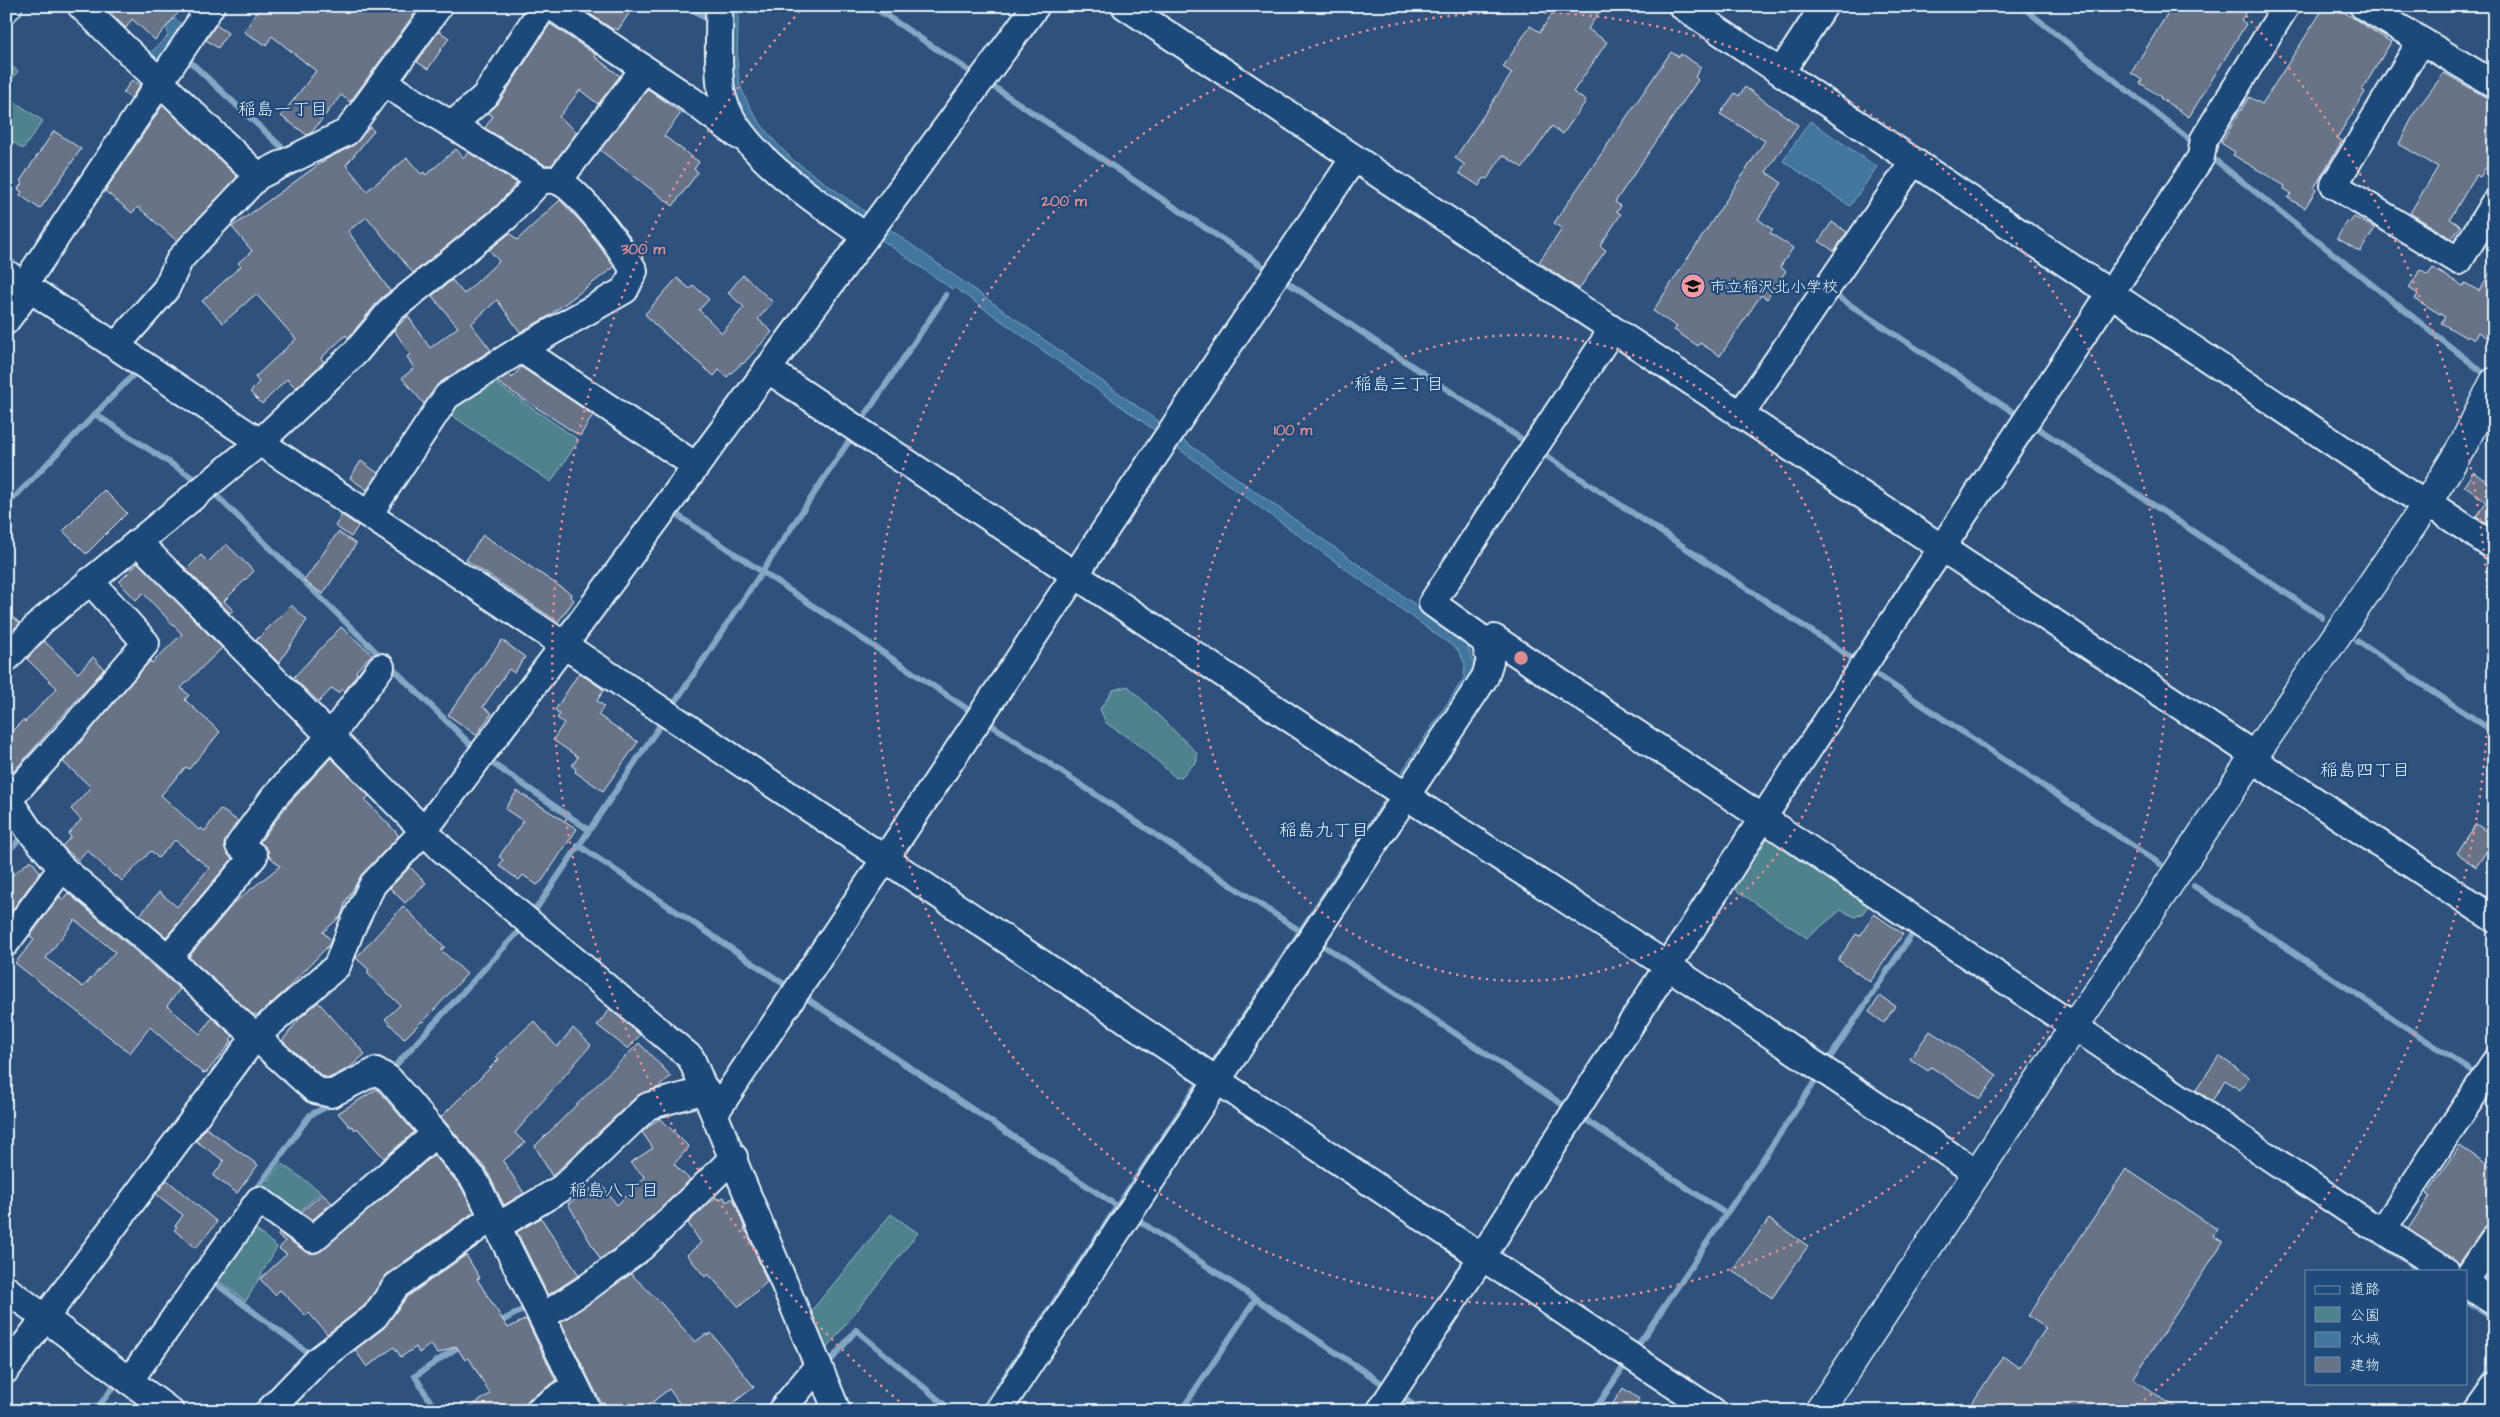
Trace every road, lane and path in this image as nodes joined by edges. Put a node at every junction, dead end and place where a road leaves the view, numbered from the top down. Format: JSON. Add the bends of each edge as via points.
{"nodes":[{"id":1,"x":81,"y":6,"type":"edge"},
{"id":2,"x":211,"y":6,"type":"edge"},
{"id":3,"x":439,"y":6,"type":"edge"},
{"id":4,"x":544,"y":6,"type":"edge"},
{"id":5,"x":551,"y":6,"type":"edge"},
{"id":6,"x":719,"y":6,"type":"edge"},
{"id":7,"x":1036,"y":6,"type":"edge"},
{"id":8,"x":1125,"y":6,"type":"edge"},
{"id":9,"x":1682,"y":6,"type":"edge"},
{"id":10,"x":1824,"y":6,"type":"edge"},
{"id":11,"x":2286,"y":6,"type":"edge"},
{"id":12,"x":2363,"y":6,"type":"edge"},
{"id":13,"x":2421,"y":41,"type":"junction"},
{"id":14,"x":644,"y":69,"type":"junction"},
{"id":15,"x":1781,"y":72,"type":"junction"},
{"id":16,"x":160,"y":83,"type":"junction"},
{"id":17,"x":384,"y":83,"type":"junction"},
{"id":18,"x":2494,"y":84,"type":"edge"},
{"id":19,"x":452,"y":125,"type":"junction"},
{"id":20,"x":754,"y":147,"type":"junction"},
{"id":21,"x":1354,"y":158,"type":"junction"},
{"id":22,"x":1914,"y":161,"type":"junction"},
{"id":23,"x":258,"y":176,"type":"junction"},
{"id":24,"x":550,"y":180,"type":"junction"},
{"id":25,"x":2494,"y":203,"type":"edge"},
{"id":26,"x":871,"y":228,"type":"junction"},
{"id":27,"x":20,"y":282,"type":"edge"},
{"id":28,"x":2110,"y":294,"type":"junction"},
{"id":29,"x":6,"y":321,"type":"edge"},
{"id":30,"x":1612,"y":330,"type":"junction"},
{"id":31,"x":116,"y":346,"type":"junction"},
{"id":32,"x":520,"y":349,"type":"junction"},
{"id":33,"x":767,"y":369,"type":"junction"},
{"id":34,"x":2494,"y":382,"type":"edge"},
{"id":35,"x":1740,"y":414,"type":"junction"},
{"id":36,"x":260,"y":442,"type":"junction"},
{"id":37,"x":696,"y":466,"type":"junction"},
{"id":38,"x":2426,"y":505,"type":"junction"},
{"id":39,"x":369,"y":514,"type":"junction"},
{"id":40,"x":138,"y":542,"type":"junction"},
{"id":41,"x":2494,"y":547,"type":"edge"},
{"id":42,"x":1941,"y":548,"type":"junction"},
{"id":43,"x":1075,"y":575,"type":"junction"},
{"id":44,"x":90,"y":581,"type":"junction"},
{"id":45,"x":1485,"y":641,"type":"junction"},
{"id":46,"x":564,"y":645,"type":"junction"},
{"id":47,"x":6,"y":659,"type":"edge"},
{"id":48,"x":381,"y":667,"type":"dead end"},
{"id":49,"x":330,"y":737,"type":"junction"},
{"id":50,"x":2253,"y":757,"type":"junction"},
{"id":51,"x":1406,"y":796,"type":"junction"},
{"id":52,"x":7,"y":798,"type":"edge"},
{"id":53,"x":1762,"y":819,"type":"junction"},
{"id":54,"x":423,"y":832,"type":"junction"},
{"id":55,"x":885,"y":859,"type":"junction"},
{"id":56,"x":62,"y":868,"type":"junction"},
{"id":57,"x":2494,"y":919,"type":"edge"},
{"id":58,"x":6,"y":943,"type":"edge"},
{"id":59,"x":168,"y":958,"type":"junction"},
{"id":60,"x":1668,"y":966,"type":"junction"},
{"id":61,"x":2074,"y":1026,"type":"junction"},
{"id":62,"x":255,"y":1037,"type":"junction"},
{"id":63,"x":2494,"y":1064,"type":"edge"},
{"id":64,"x":1217,"y":1080,"type":"junction"},
{"id":65,"x":711,"y":1101,"type":"junction"},
{"id":66,"x":434,"y":1134,"type":"junction"},
{"id":67,"x":734,"y":1157,"type":"junction"},
{"id":68,"x":1977,"y":1174,"type":"junction"},
{"id":69,"x":495,"y":1221,"type":"junction"},
{"id":70,"x":2383,"y":1230,"type":"junction"},
{"id":71,"x":2494,"y":1239,"type":"edge"},
{"id":72,"x":1482,"y":1257,"type":"junction"},
{"id":73,"x":2444,"y":1270,"type":"edge"},
{"id":74,"x":2468,"y":1279,"type":"edge"},
{"id":75,"x":2468,"y":1283,"type":"edge"},
{"id":76,"x":6,"y":1289,"type":"edge"},
{"id":77,"x":2494,"y":1302,"type":"edge"},
{"id":78,"x":542,"y":1317,"type":"junction"},
{"id":79,"x":45,"y":1318,"type":"junction"},
{"id":80,"x":818,"y":1366,"type":"junction"},
{"id":81,"x":6,"y":1370,"type":"edge"},
{"id":82,"x":130,"y":1380,"type":"junction"},
{"id":83,"x":575,"y":1386,"type":"junction"},
{"id":84,"x":2494,"y":1387,"type":"edge"},
{"id":85,"x":170,"y":1411,"type":"edge"},
{"id":86,"x":269,"y":1411,"type":"edge"},
{"id":87,"x":538,"y":1411,"type":"edge"},
{"id":88,"x":588,"y":1411,"type":"edge"},
{"id":89,"x":781,"y":1411,"type":"edge"},
{"id":90,"x":837,"y":1411,"type":"edge"},
{"id":91,"x":998,"y":1411,"type":"edge"},
{"id":92,"x":1380,"y":1411,"type":"edge"},
{"id":93,"x":1713,"y":1411,"type":"edge"},
{"id":94,"x":1819,"y":1411,"type":"edge"},
{"id":95,"x":2477,"y":1411,"type":"edge"}],
"edges":[{"from":1,"to":16,"type":"street"},
{"from":2,"to":16,"type":"street"},
{"from":3,"to":17,"type":"street"},
{"from":4,"to":19,"type":"street","via":[[485,96]]},
{"from":5,"to":14,"type":"street"},
{"from":6,"to":20,"type":"street","via":[[721,90],[730,117]]},
{"from":7,"to":26,"type":"street"},
{"from":8,"to":21,"type":"street"},
{"from":9,"to":15,"type":"street"},
{"from":10,"to":15,"type":"street"},
{"from":11,"to":28,"type":"street","via":[[2204,140],[2201,158]]},
{"from":12,"to":13,"type":"street"},
{"from":13,"to":18,"type":"street"},
{"from":13,"to":25,"type":"street","via":[[2334,185],[2459,261]]},
{"from":14,"to":20,"type":"street"},
{"from":14,"to":24,"type":"street"},
{"from":15,"to":22,"type":"street"},
{"from":16,"to":23,"type":"street"},
{"from":16,"to":27,"type":"street"},
{"from":17,"to":19,"type":"street"},
{"from":17,"to":23,"type":"street","via":[[347,132]]},
{"from":19,"to":24,"type":"street"},
{"from":20,"to":26,"type":"street","via":[[782,176]]},
{"from":21,"to":30,"type":"street"},
{"from":21,"to":43,"type":"street"},
{"from":22,"to":28,"type":"street"},
{"from":22,"to":35,"type":"street"},
{"from":23,"to":31,"type":"street","via":[[180,259],[166,289]]},
{"from":24,"to":32,"type":"street","via":[[586,204],[634,271],[625,290]]},
{"from":24,"to":36,"type":"street","via":[[392,309],[356,352]]},
{"from":26,"to":33,"type":"street"},
{"from":27,"to":29,"type":"street"},
{"from":27,"to":31,"type":"street"},
{"from":28,"to":38,"type":"street"},
{"from":28,"to":42,"type":"street"},
{"from":30,"to":35,"type":"street"},
{"from":30,"to":45,"type":"street","via":[[1432,604]]},
{"from":31,"to":36,"type":"street"},
{"from":32,"to":37,"type":"street"},
{"from":32,"to":39,"type":"street","via":[[447,396]]},
{"from":33,"to":37,"type":"street"},
{"from":33,"to":43,"type":"street"},
{"from":34,"to":38,"type":"street","via":[[2463,445]]},
{"from":35,"to":42,"type":"street"},
{"from":36,"to":39,"type":"street"},
{"from":36,"to":40,"type":"street"},
{"from":37,"to":46,"type":"street"},
{"from":38,"to":41,"type":"street","via":[[2439,510]]},
{"from":38,"to":50,"type":"street"},
{"from":39,"to":46,"type":"street"},
{"from":40,"to":44,"type":"street"},
{"from":40,"to":49,"type":"street"},
{"from":42,"to":50,"type":"street"},
{"from":42,"to":53,"type":"street"},
{"from":43,"to":51,"type":"street"},
{"from":43,"to":55,"type":"street"},
{"from":44,"to":47,"type":"street","via":[[42,621]]},
{"from":44,"to":52,"type":"street","via":[[146,643],[71,731]]},
{"from":45,"to":51,"type":"street","via":[[1490,661],[1485,677]]},
{"from":45,"to":53,"type":"street","via":[[1494,638]]},
{"from":46,"to":54,"type":"street"},
{"from":46,"to":55,"type":"street"},
{"from":48,"to":49,"type":"street"},
{"from":49,"to":54,"type":"street"},
{"from":49,"to":59,"type":"street","via":[[274,797],[239,845],[254,856]]},
{"from":50,"to":57,"type":"street"},
{"from":50,"to":61,"type":"street"},
{"from":51,"to":60,"type":"street"},
{"from":51,"to":64,"type":"street"},
{"from":52,"to":56,"type":"street","via":[[28,830]]},
{"from":53,"to":60,"type":"street"},
{"from":53,"to":61,"type":"street"},
{"from":54,"to":62,"type":"street","via":[[373,884],[337,966]]},
{"from":54,"to":65,"type":"street","via":[[681,1047],[692,1058]]},
{"from":55,"to":64,"type":"street"},
{"from":55,"to":65,"type":"street"},
{"from":56,"to":58,"type":"street"},
{"from":56,"to":59,"type":"street"},
{"from":59,"to":62,"type":"street"},
{"from":60,"to":68,"type":"street"},
{"from":60,"to":72,"type":"street"},
{"from":61,"to":68,"type":"street"},
{"from":61,"to":70,"type":"street","via":[[2369,1224]]},
{"from":62,"to":66,"type":"street","via":[[315,1090],[331,1094],[376,1070],[389,1079]]},
{"from":62,"to":79,"type":"street"},
{"from":63,"to":70,"type":"street"},
{"from":64,"to":72,"type":"street"},
{"from":64,"to":91,"type":"street"},
{"from":65,"to":67,"type":"street"},
{"from":65,"to":69,"type":"street","via":[[648,1106],[562,1188]]},
{"from":66,"to":69,"type":"street","via":[[474,1179]]},
{"from":66,"to":82,"type":"street","via":[[313,1239],[259,1200]]},
{"from":67,"to":78,"type":"street","via":[[642,1247]]},
{"from":67,"to":80,"type":"street"},
{"from":68,"to":94,"type":"street"},
{"from":69,"to":78,"type":"street"},
{"from":69,"to":86,"type":"street","via":[[396,1286],[375,1316],[318,1360]]},
{"from":70,"to":73,"type":"street"},
{"from":71,"to":74,"type":"street"},
{"from":72,"to":92,"type":"street"},
{"from":72,"to":93,"type":"street"},
{"from":75,"to":77,"type":"street"},
{"from":76,"to":79,"type":"street"},
{"from":78,"to":83,"type":"street"},
{"from":79,"to":81,"type":"street"},
{"from":79,"to":82,"type":"street"},
{"from":80,"to":89,"type":"street"},
{"from":80,"to":90,"type":"street"},
{"from":82,"to":85,"type":"street"},
{"from":83,"to":87,"type":"street"},
{"from":83,"to":88,"type":"street"},
{"from":84,"to":95,"type":"street"}]}
